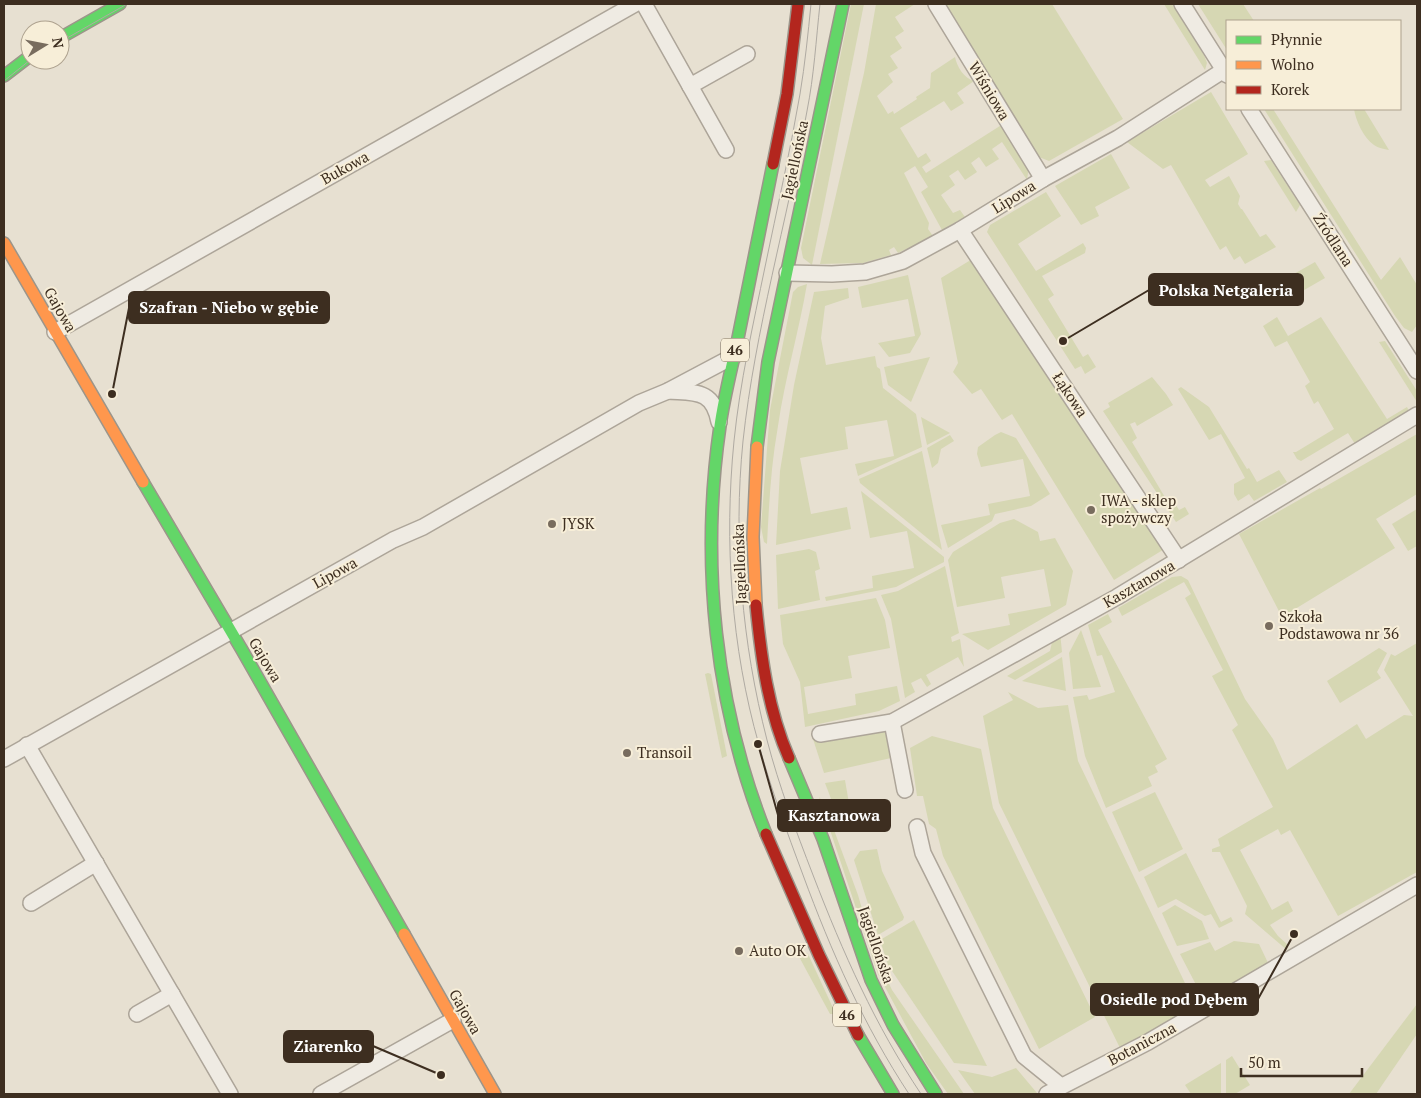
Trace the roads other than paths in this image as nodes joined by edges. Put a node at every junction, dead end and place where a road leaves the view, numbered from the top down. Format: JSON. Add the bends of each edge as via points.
{"nodes":[{"id":1,"x":120,"y":4,"type":"edge"},
{"id":2,"x":634,"y":4,"type":"edge"},
{"id":3,"x":644,"y":4,"type":"edge"},
{"id":4,"x":798,"y":4,"type":"edge"},
{"id":5,"x":843,"y":4,"type":"edge"},
{"id":6,"x":936,"y":4,"type":"edge"},
{"id":7,"x":1182,"y":4,"type":"edge"},
{"id":8,"x":70,"y":32,"type":"edge"},
{"id":9,"x":747,"y":54,"type":"dead end"},
{"id":10,"x":20,"y":63,"type":"edge"},
{"id":11,"x":1226,"y":73,"type":"edge"},
{"id":12,"x":4,"y":74,"type":"edge"},
{"id":13,"x":690,"y":86,"type":"junction"},
{"id":14,"x":1250,"y":110,"type":"edge"},
{"id":15,"x":726,"y":150,"type":"dead end"},
{"id":16,"x":1043,"y":179,"type":"junction"},
{"id":17,"x":960,"y":230,"type":"junction"},
{"id":18,"x":4,"y":243,"type":"edge"},
{"id":19,"x":787,"y":273,"type":"junction"},
{"id":20,"x":55,"y":332,"type":"junction"},
{"id":21,"x":734,"y":356,"type":"junction"},
{"id":22,"x":1417,"y":371,"type":"edge"},
{"id":23,"x":668,"y":391,"type":"junction"},
{"id":24,"x":1417,"y":415,"type":"edge"},
{"id":25,"x":720,"y":426,"type":"junction"},
{"id":26,"x":1180,"y":560,"type":"junction"},
{"id":27,"x":230,"y":632,"type":"junction"},
{"id":28,"x":892,"y":722,"type":"junction"},
{"id":29,"x":820,"y":734,"type":"dead end"},
{"id":30,"x":27,"y":745,"type":"junction"},
{"id":31,"x":4,"y":758,"type":"edge"},
{"id":32,"x":905,"y":790,"type":"dead end"},
{"id":33,"x":917,"y":827,"type":"dead end"},
{"id":34,"x":96,"y":864,"type":"junction"},
{"id":35,"x":1417,"y":885,"type":"edge"},
{"id":36,"x":31,"y":903,"type":"dead end"},
{"id":37,"x":172,"y":994,"type":"junction"},
{"id":38,"x":136,"y":1014,"type":"dead end"},
{"id":39,"x":453,"y":1020,"type":"junction"},
{"id":40,"x":1061,"y":1086,"type":"junction"},
{"id":41,"x":230,"y":1094,"type":"edge"},
{"id":42,"x":321,"y":1094,"type":"edge"},
{"id":43,"x":495,"y":1094,"type":"edge"},
{"id":44,"x":894,"y":1094,"type":"edge"},
{"id":45,"x":936,"y":1094,"type":"edge"},
{"id":46,"x":1047,"y":1094,"type":"edge"}],
"edges":[{"from":1,"to":8,"type":"main road"},
{"from":2,"to":20,"type":"street","name":"Bukowa"},
{"from":3,"to":13,"type":"street"},
{"from":4,"to":21,"type":"main road","name":"Jagiellońska","number":"46","via":[[788,94]]},
{"from":5,"to":19,"type":"main road","name":"Jagiellońska","number":"46"},
{"from":6,"to":16,"type":"street","name":"Wiśniowa"},
{"from":7,"to":11,"type":"street"},
{"from":9,"to":13,"type":"street"},
{"from":10,"to":12,"type":"main road"},
{"from":11,"to":16,"type":"street","name":"Lipowa"},
{"from":13,"to":15,"type":"street"},
{"from":14,"to":22,"type":"street","name":"Źródlana"},
{"from":16,"to":17,"type":"street","name":"Lipowa"},
{"from":17,"to":19,"type":"street","name":"Lipowa","via":[[903,260],[866,272]]},
{"from":17,"to":26,"type":"street","name":"Łąkowa"},
{"from":18,"to":20,"type":"main road","name":"Gajowa"},
{"from":19,"to":45,"type":"main road","name":"Jagiellońska","number":"46","via":[[768,362],[753,488],[754,582],[772,703],[785,750],[810,805],[846,902],[870,980],[886,1013]]},
{"from":20,"to":27,"type":"main road","name":"Gajowa"},
{"from":21,"to":23,"type":"street","name":"Lipowa"},
{"from":21,"to":25,"type":"main road","name":"Jagiellońska","number":"46"},
{"from":23,"to":25,"type":"street","name":"Lipowa","via":[[707,397],[713,403]]},
{"from":23,"to":27,"type":"street","name":"Lipowa","via":[[638,403],[423,527],[393,540]]},
{"from":24,"to":26,"type":"street","name":"Kasztanowa"},
{"from":25,"to":44,"type":"main road","name":"Jagiellońska","number":"46","via":[[713,496],[711,582],[719,659],[742,767],[762,826],[833,988],[872,1062]]},
{"from":26,"to":28,"type":"street","name":"Kasztanowa"},
{"from":27,"to":30,"type":"street","name":"Lipowa"},
{"from":27,"to":39,"type":"main road","name":"Gajowa"},
{"from":28,"to":29,"type":"street","name":"Kasztanowa"},
{"from":28,"to":32,"type":"street"},
{"from":30,"to":31,"type":"street","name":"Lipowa"},
{"from":30,"to":34,"type":"street"},
{"from":33,"to":40,"type":"street","via":[[923,853],[1024,1056]]},
{"from":34,"to":36,"type":"street"},
{"from":34,"to":37,"type":"street"},
{"from":35,"to":40,"type":"street","name":"Botaniczna","via":[[1156,1038]]},
{"from":37,"to":38,"type":"street"},
{"from":37,"to":41,"type":"street"},
{"from":39,"to":42,"type":"street"},
{"from":39,"to":43,"type":"main road","name":"Gajowa"},
{"from":40,"to":46,"type":"street","name":"Botaniczna"}]}
